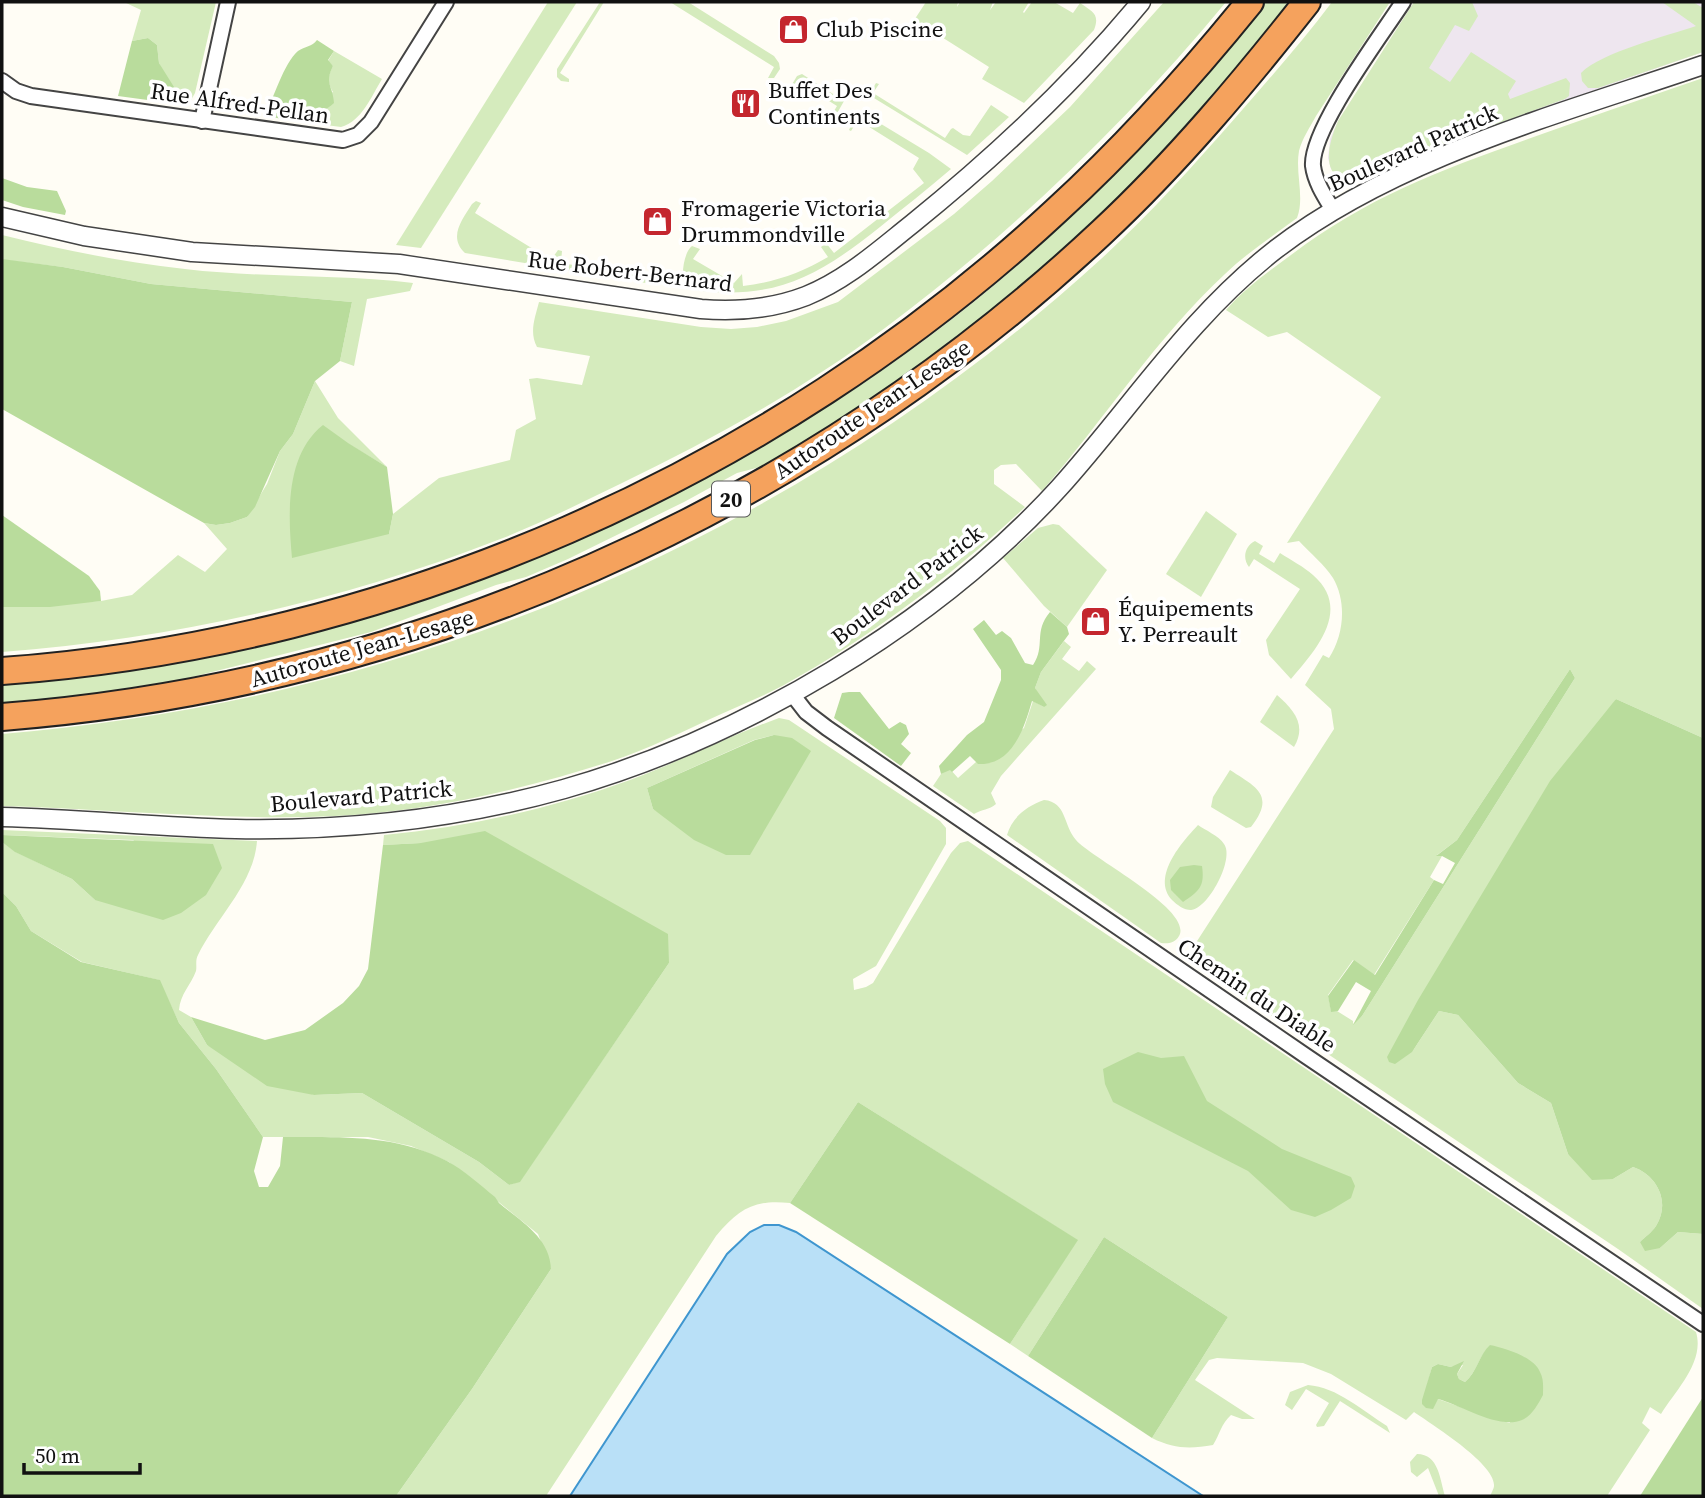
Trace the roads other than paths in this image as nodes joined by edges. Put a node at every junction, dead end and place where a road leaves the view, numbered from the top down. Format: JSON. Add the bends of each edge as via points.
{"nodes":[{"id":1,"x":228,"y":2,"type":"edge"},
{"id":2,"x":446,"y":2,"type":"edge"},
{"id":3,"x":1142,"y":2,"type":"edge"},
{"id":4,"x":1250,"y":2,"type":"edge"},
{"id":5,"x":1307,"y":2,"type":"edge"},
{"id":6,"x":1403,"y":2,"type":"edge"},
{"id":7,"x":1703,"y":65,"type":"edge"},
{"id":8,"x":2,"y":81,"type":"edge"},
{"id":9,"x":202,"y":121,"type":"junction"},
{"id":10,"x":1333,"y":210,"type":"junction"},
{"id":11,"x":2,"y":217,"type":"edge"},
{"id":12,"x":2,"y":671,"type":"edge"},
{"id":13,"x":792,"y":694,"type":"junction"},
{"id":14,"x":2,"y":717,"type":"edge"},
{"id":15,"x":2,"y":817,"type":"edge"},
{"id":16,"x":1703,"y":1324,"type":"edge"}],
"edges":[{"from":1,"to":9,"type":"street"},
{"from":2,"to":9,"type":"street","name":"Rue Alfred-Pellan","via":[[371,122],[358,135],[336,140]]},
{"from":3,"to":11,"type":"street","name":"Rue Robert-Bernard","via":[[1031,120],[884,247],[822,288],[760,308],[701,309],[381,262],[192,252],[84,236]]},
{"from":4,"to":12,"type":"highway","name":"Autoroute Jean-Lesage","number":"20","via":[[1111,157],[1009,253],[840,381],[706,461],[543,540],[373,601],[201,645]]},
{"from":5,"to":14,"type":"highway","name":"Autoroute Jean-Lesage","number":"20","via":[[1167,166],[1063,267],[908,390],[764,482],[570,578],[406,639],[194,692]]},
{"from":6,"to":10,"type":"street","via":[[1319,137],[1313,169]]},
{"from":7,"to":10,"type":"street","name":"Boulevard Patrick","via":[[1436,160]]},
{"from":8,"to":9,"type":"street","name":"Rue Alfred-Pellan","via":[[30,96]]},
{"from":10,"to":13,"type":"street","name":"Boulevard Patrick","via":[[1274,251],[1209,309],[1066,480],[985,559],[871,646]]},
{"from":13,"to":15,"type":"street","name":"Boulevard Patrick","via":[[616,772],[456,814],[280,829]]},
{"from":13,"to":16,"type":"street","name":"Chemin du Diable","via":[[806,712],[839,736]]}]}
